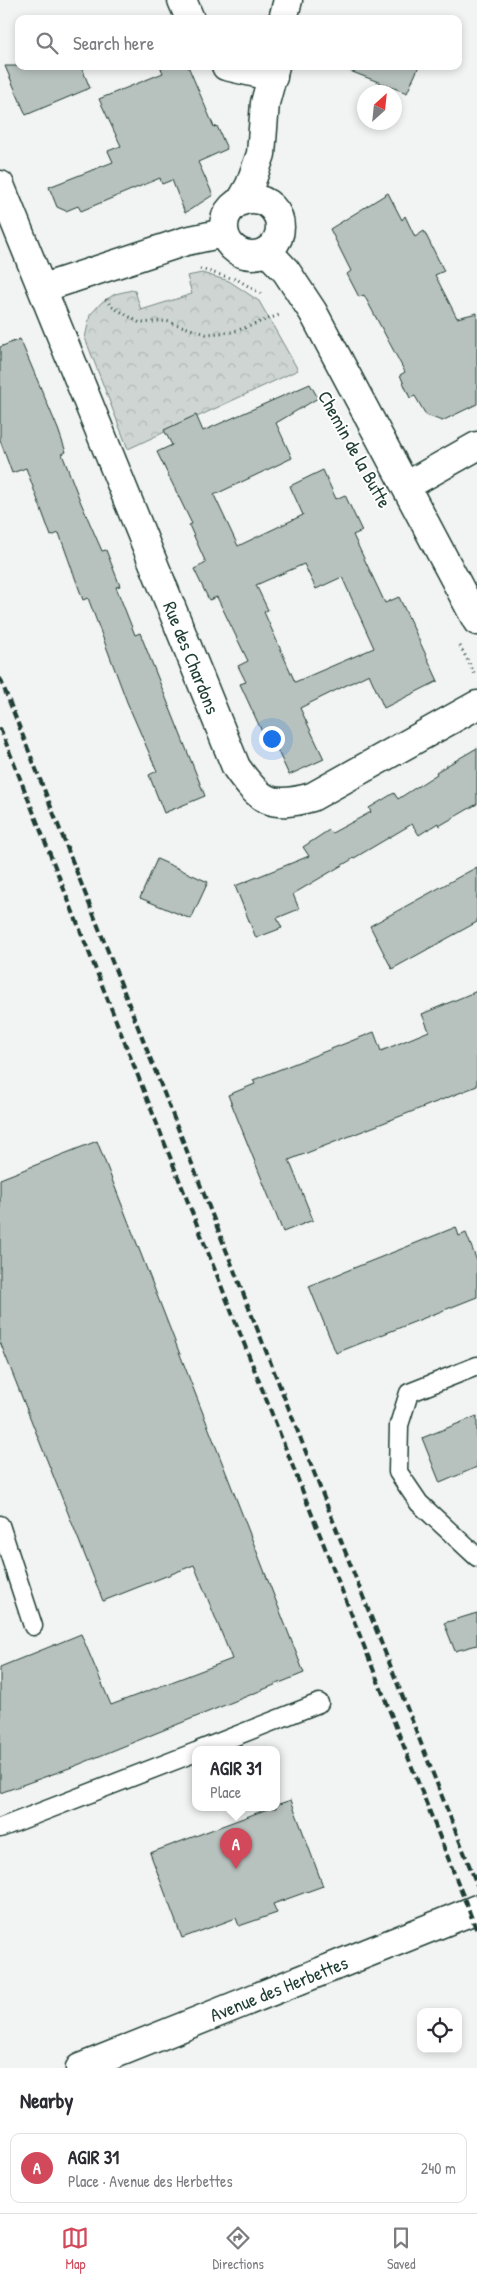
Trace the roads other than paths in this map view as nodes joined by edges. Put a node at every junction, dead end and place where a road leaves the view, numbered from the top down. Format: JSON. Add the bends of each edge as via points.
{"nodes":[{"id":1,"x":182,"y":0,"type":"edge"},
{"id":2,"x":288,"y":0,"type":"edge"},
{"id":3,"x":188,"y":15,"type":"edge"},
{"id":4,"x":284,"y":15,"type":"edge"},
{"id":5,"x":258,"y":70,"type":"edge"},
{"id":6,"x":274,"y":72,"type":"edge"},
{"id":7,"x":0,"y":186,"type":"edge"},
{"id":8,"x":241,"y":201,"type":"junction"},
{"id":9,"x":274,"y":210,"type":"junction"},
{"id":10,"x":224,"y":233,"type":"junction"},
{"id":11,"x":267,"y":251,"type":"junction"},
{"id":12,"x":43,"y":288,"type":"junction"},
{"id":13,"x":477,"y":446,"type":"edge"},
{"id":14,"x":406,"y":486,"type":"junction"},
{"id":15,"x":477,"y":621,"type":"edge"},
{"id":16,"x":477,"y":705,"type":"edge"},
{"id":17,"x":477,"y":1366,"type":"edge"},
{"id":18,"x":0,"y":1525,"type":"edge"},
{"id":19,"x":477,"y":1557,"type":"edge"},
{"id":20,"x":33,"y":1626,"type":"dead end"},
{"id":21,"x":320,"y":1703,"type":"dead end"},
{"id":22,"x":210,"y":1746,"type":"edge"},
{"id":23,"x":192,"y":1754,"type":"edge"},
{"id":24,"x":0,"y":1828,"type":"edge"},
{"id":25,"x":477,"y":1909,"type":"edge"},
{"id":26,"x":80,"y":2068,"type":"edge"}],
"edges":[{"from":1,"to":3,"type":"street"},
{"from":2,"to":4,"type":"street"},
{"from":5,"to":6,"type":"street"},
{"from":6,"to":8,"type":"street","via":[[265,103],[261,154]]},
{"from":6,"to":9,"type":"street","via":[[280,103],[272,177]]},
{"from":7,"to":12,"type":"street"},
{"from":8,"to":9,"type":"street","via":[[259,200]]},
{"from":8,"to":10,"type":"street","via":[[226,214]]},
{"from":9,"to":11,"type":"street","via":[[280,232]]},
{"from":10,"to":11,"type":"street","via":[[230,245],[241,253],[254,255]]},
{"from":10,"to":12,"type":"street","via":[[186,241]]},
{"from":11,"to":14,"type":"street","name":"Chemin de la Butte","via":[[286,271],[313,312]]},
{"from":12,"to":16,"type":"street","name":"Rue des Chardons","via":[[236,767],[250,786],[266,799],[289,804],[312,798]]},
{"from":13,"to":14,"type":"street"},
{"from":14,"to":15,"type":"street","name":"Chemin de la Butte"},
{"from":17,"to":19,"type":"lane","via":[[410,1393],[399,1425],[398,1472],[419,1503]]},
{"from":18,"to":20,"type":"lane"},
{"from":21,"to":22,"type":"lane"},
{"from":23,"to":24,"type":"lane"},
{"from":25,"to":26,"type":"street","name":"Avenue des Herbettes"}]}
